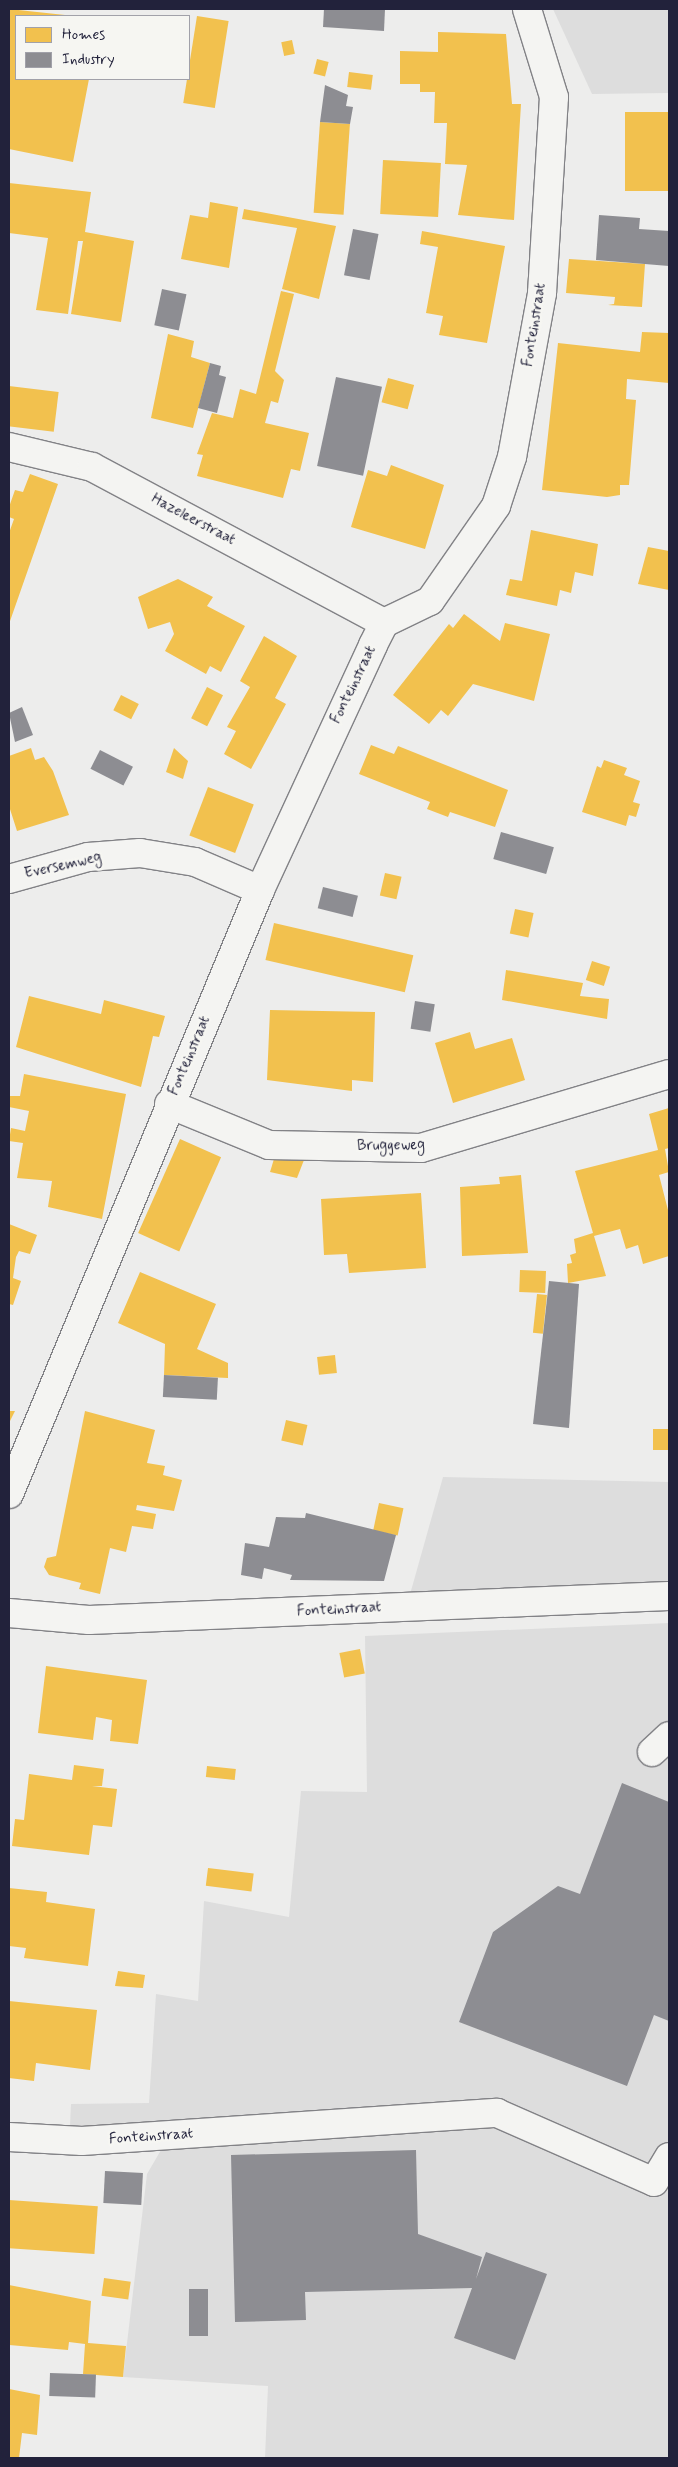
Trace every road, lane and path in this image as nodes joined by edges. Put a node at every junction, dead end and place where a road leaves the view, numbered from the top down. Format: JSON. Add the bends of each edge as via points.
{"nodes":[{"id":1,"x":527,"y":9,"type":"edge"},
{"id":2,"x":9,"y":447,"type":"edge"},
{"id":3,"x":377,"y":619,"type":"junction"},
{"id":4,"x":9,"y":879,"type":"edge"},
{"id":5,"x":260,"y":890,"type":"junction"},
{"id":6,"x":669,"y":1074,"type":"edge"},
{"id":7,"x":169,"y":1104,"type":"junction"},
{"id":8,"x":9,"y":1494,"type":"edge"},
{"id":9,"x":669,"y":1596,"type":"edge"},
{"id":10,"x":9,"y":1613,"type":"edge"},
{"id":11,"x":9,"y":2138,"type":"edge"},
{"id":12,"x":669,"y":2157,"type":"edge"}],
"edges":[{"from":1,"to":3,"type":"street","name":"Fonteinstraat","via":[[554,97],[542,293],[512,458],[496,506],[430,601]]},
{"from":2,"to":3,"type":"street","name":"Hazeleerstraat","via":[[92,467]]},
{"from":3,"to":5,"type":"street","name":"Fonteinstraat"},
{"from":4,"to":5,"type":"street","name":"Eversemweg","via":[[88,857],[140,852],[195,862]]},
{"from":5,"to":7,"type":"street","name":"Fonteinstraat"},
{"from":6,"to":7,"type":"street","name":"Bruggeweg","via":[[422,1148],[269,1145]]},
{"from":7,"to":8,"type":"street","name":"Fonteinstraat"},
{"from":9,"to":10,"type":"street","name":"Fonteinstraat","via":[[89,1620]]},
{"from":11,"to":12,"type":"street","name":"Fonteinstraat","via":[[82,2141],[497,2112],[654,2182]]}]}
